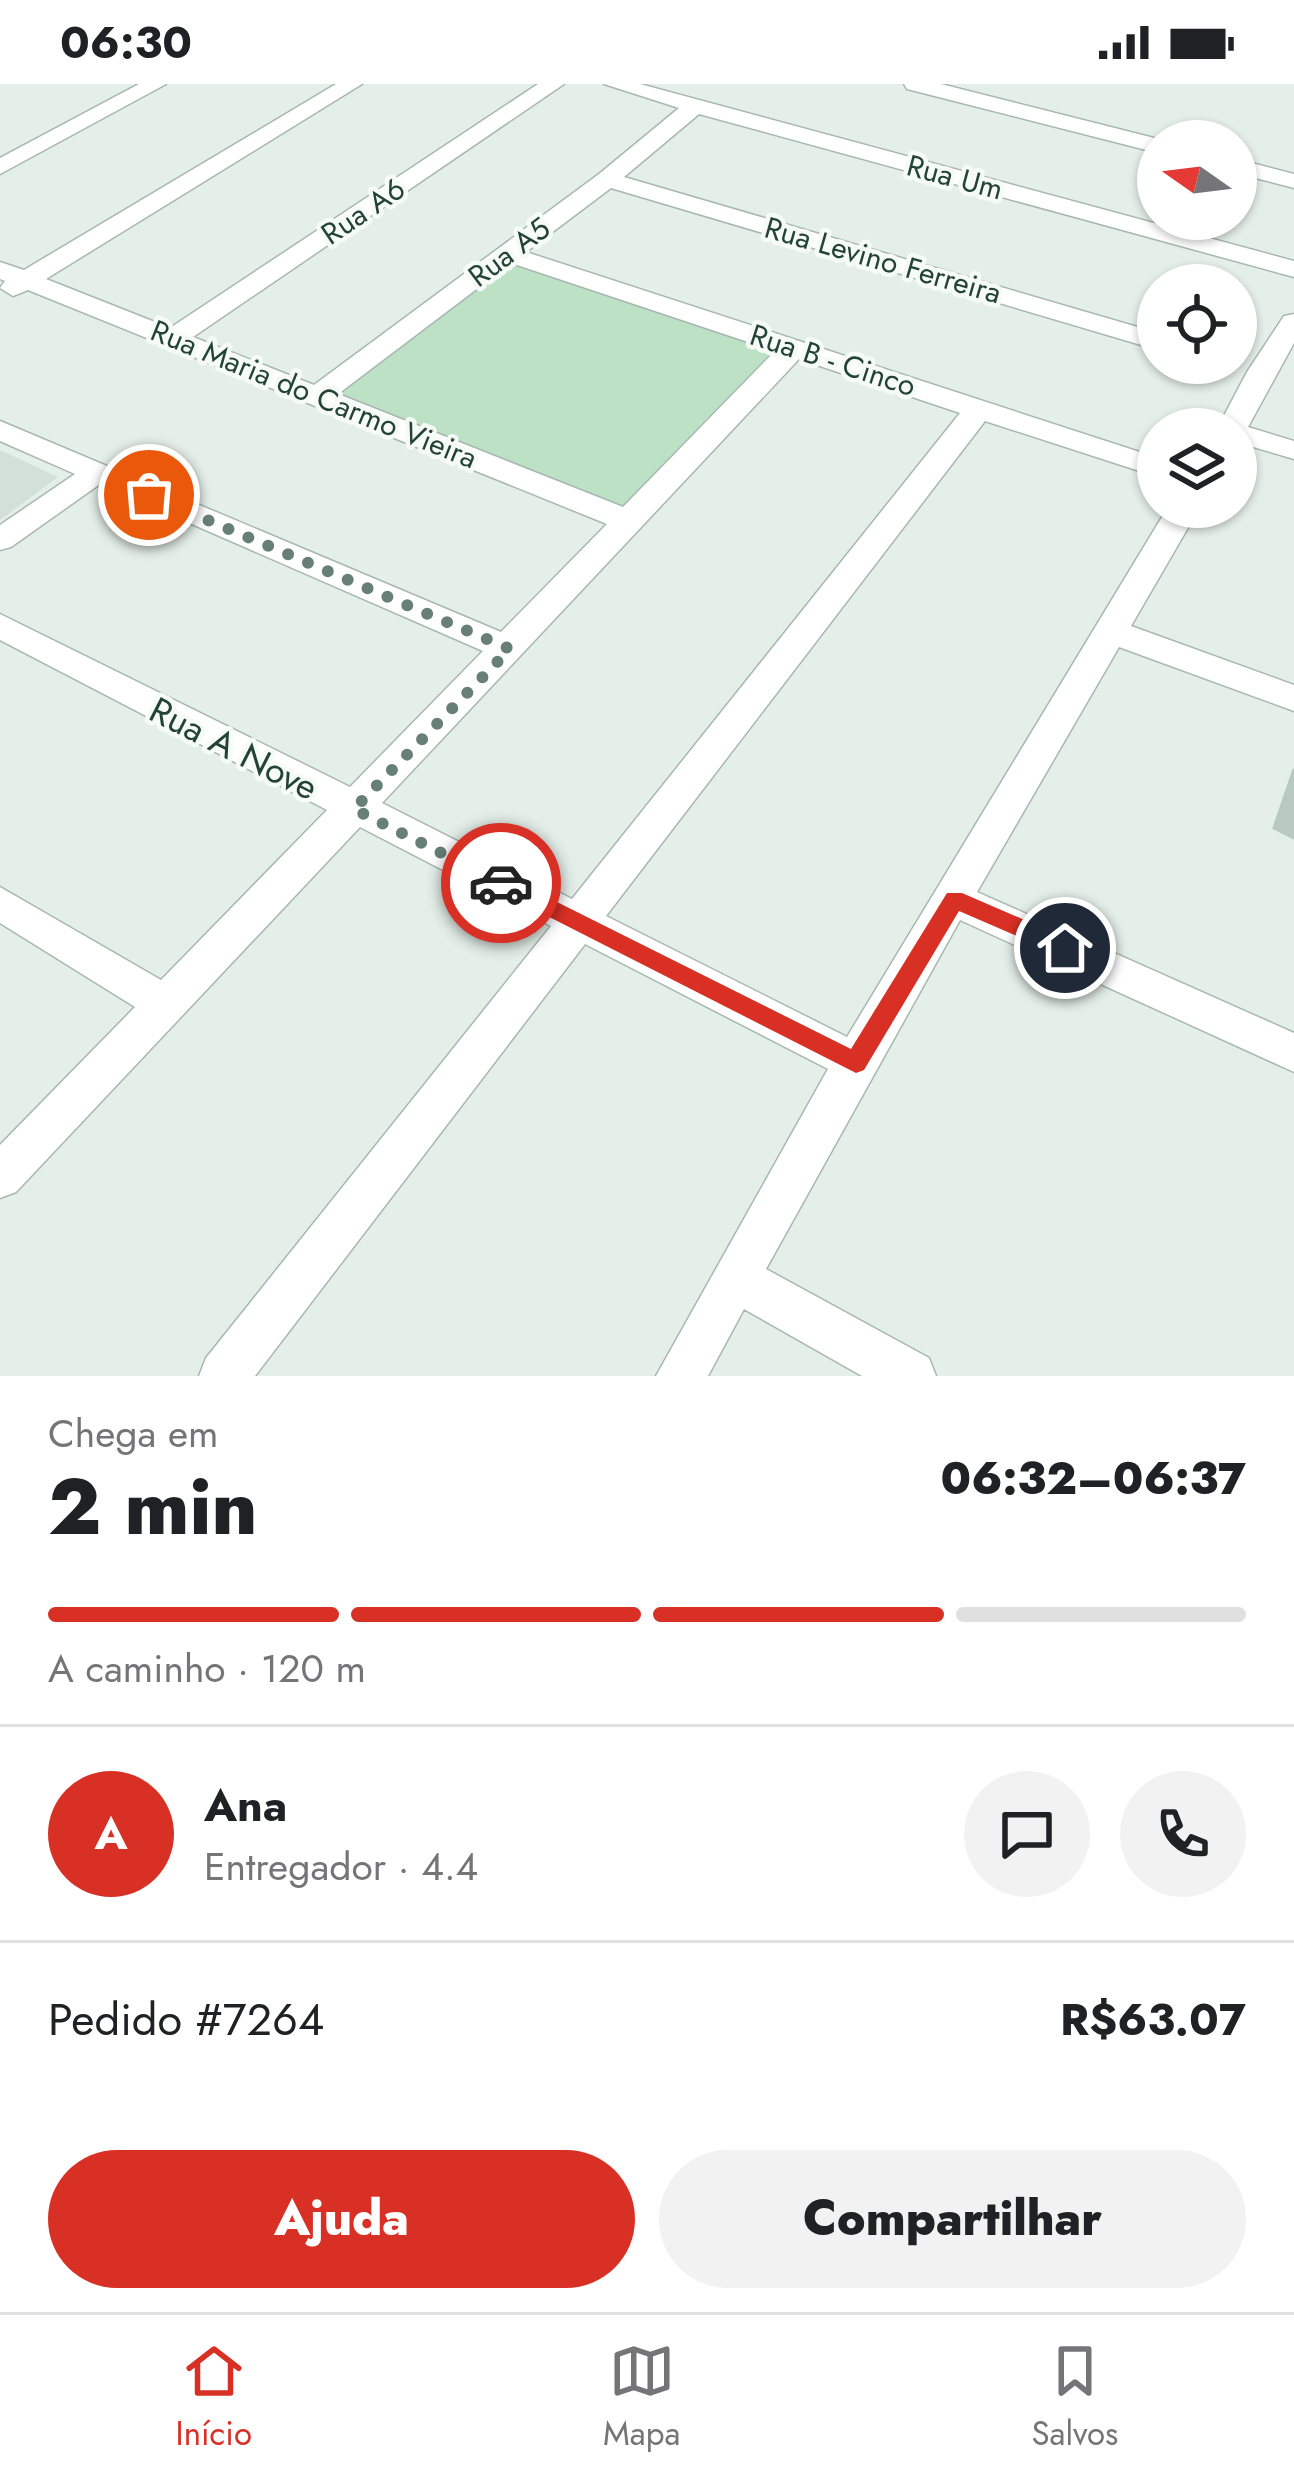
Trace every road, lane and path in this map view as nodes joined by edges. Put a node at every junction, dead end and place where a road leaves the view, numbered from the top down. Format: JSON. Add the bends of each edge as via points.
{"nodes":[{"id":1,"x":155,"y":84,"type":"edge"},
{"id":2,"x":351,"y":84,"type":"edge"},
{"id":3,"x":553,"y":84,"type":"edge"},
{"id":4,"x":915,"y":84,"type":"edge"},
{"id":5,"x":622,"y":85,"type":"edge"},
{"id":6,"x":994,"y":93,"type":"edge"},
{"id":7,"x":695,"y":106,"type":"junction"},
{"id":8,"x":1137,"y":139,"type":"edge"},
{"id":9,"x":0,"y":167,"type":"edge"},
{"id":10,"x":1257,"y":171,"type":"edge"},
{"id":11,"x":607,"y":179,"type":"junction"},
{"id":12,"x":1294,"y":181,"type":"edge"},
{"id":13,"x":508,"y":254,"type":"junction"},
{"id":14,"x":1294,"y":269,"type":"edge"},
{"id":15,"x":9,"y":282,"type":"edge"},
{"id":16,"x":1294,"y":322,"type":"edge"},
{"id":17,"x":1137,"y":336,"type":"edge"},
{"id":18,"x":173,"y":338,"type":"junction"},
{"id":19,"x":794,"y":348,"type":"junction"},
{"id":20,"x":1257,"y":371,"type":"edge"},
{"id":21,"x":1261,"y":372,"type":"junction"},
{"id":22,"x":319,"y":395,"type":"junction"},
{"id":23,"x":980,"y":407,"type":"junction"},
{"id":24,"x":1245,"y":408,"type":"edge"},
{"id":25,"x":0,"y":430,"type":"edge"},
{"id":26,"x":1257,"y":438,"type":"edge"},
{"id":27,"x":1294,"y":450,"type":"edge"},
{"id":28,"x":1137,"y":461,"type":"edge"},
{"id":29,"x":98,"y":472,"type":"junction"},
{"id":30,"x":627,"y":520,"type":"junction"},
{"id":31,"x":1172,"y":528,"type":"edge"},
{"id":32,"x":0,"y":540,"type":"edge"},
{"id":33,"x":0,"y":626,"type":"edge"},
{"id":34,"x":1112,"y":631,"type":"junction"},
{"id":35,"x":510,"y":649,"type":"junction"},
{"id":36,"x":1294,"y":698,"type":"edge"},
{"id":37,"x":354,"y":809,"type":"junction"},
{"id":38,"x":955,"y":899,"type":"junction"},
{"id":39,"x":0,"y":903,"type":"edge"},
{"id":40,"x":582,"y":923,"type":"junction"},
{"id":41,"x":164,"y":1003,"type":"junction"},
{"id":42,"x":1294,"y":1053,"type":"edge"},
{"id":43,"x":856,"y":1062,"type":"junction"},
{"id":44,"x":0,"y":1177,"type":"edge"},
{"id":45,"x":736,"y":1279,"type":"junction"},
{"id":46,"x":224,"y":1376,"type":"edge"},
{"id":47,"x":680,"y":1376,"type":"edge"},
{"id":48,"x":911,"y":1376,"type":"edge"}],
"edges":[{"from":1,"to":9,"type":"street"},
{"from":2,"to":15,"type":"street"},
{"from":3,"to":18,"type":"street","name":"Rua A6"},
{"from":4,"to":6,"type":"street"},
{"from":5,"to":7,"type":"street","name":"Rua Um"},
{"from":6,"to":8,"type":"street"},
{"from":7,"to":11,"type":"street","name":"Rua A5"},
{"from":7,"to":14,"type":"street","name":"Rua Um"},
{"from":10,"to":12,"type":"street"},
{"from":11,"to":13,"type":"street","name":"Rua A5"},
{"from":11,"to":17,"type":"street","name":"Rua Levino Ferreira"},
{"from":13,"to":19,"type":"street","name":"Rua B - Cinco"},
{"from":13,"to":22,"type":"street","name":"Rua A5"},
{"from":15,"to":18,"type":"street","name":"Rua Maria do Carmo Vieira"},
{"from":16,"to":21,"type":"street"},
{"from":18,"to":22,"type":"street","name":"Rua Maria do Carmo Vieira"},
{"from":19,"to":23,"type":"street","name":"Rua B - Cinco"},
{"from":19,"to":30,"type":"street"},
{"from":20,"to":21,"type":"street"},
{"from":21,"to":24,"type":"street"},
{"from":22,"to":30,"type":"street","name":"Rua Maria do Carmo Vieira"},
{"from":23,"to":28,"type":"street","name":"Rua B - Cinco"},
{"from":23,"to":40,"type":"street"},
{"from":25,"to":29,"type":"street"},
{"from":26,"to":27,"type":"street"},
{"from":29,"to":32,"type":"street"},
{"from":29,"to":35,"type":"street"},
{"from":30,"to":35,"type":"street"},
{"from":31,"to":34,"type":"street"},
{"from":33,"to":37,"type":"street","name":"Rua A Nove"},
{"from":34,"to":36,"type":"street"},
{"from":34,"to":38,"type":"street"},
{"from":35,"to":37,"type":"street"},
{"from":37,"to":40,"type":"street","name":"Rua A Nove"},
{"from":37,"to":41,"type":"street"},
{"from":38,"to":42,"type":"street"},
{"from":38,"to":43,"type":"street"},
{"from":39,"to":41,"type":"street"},
{"from":40,"to":43,"type":"street","name":"Rua A Nove"},
{"from":40,"to":46,"type":"street"},
{"from":41,"to":44,"type":"street"},
{"from":43,"to":45,"type":"street"},
{"from":45,"to":47,"type":"street"},
{"from":45,"to":48,"type":"street"}]}
